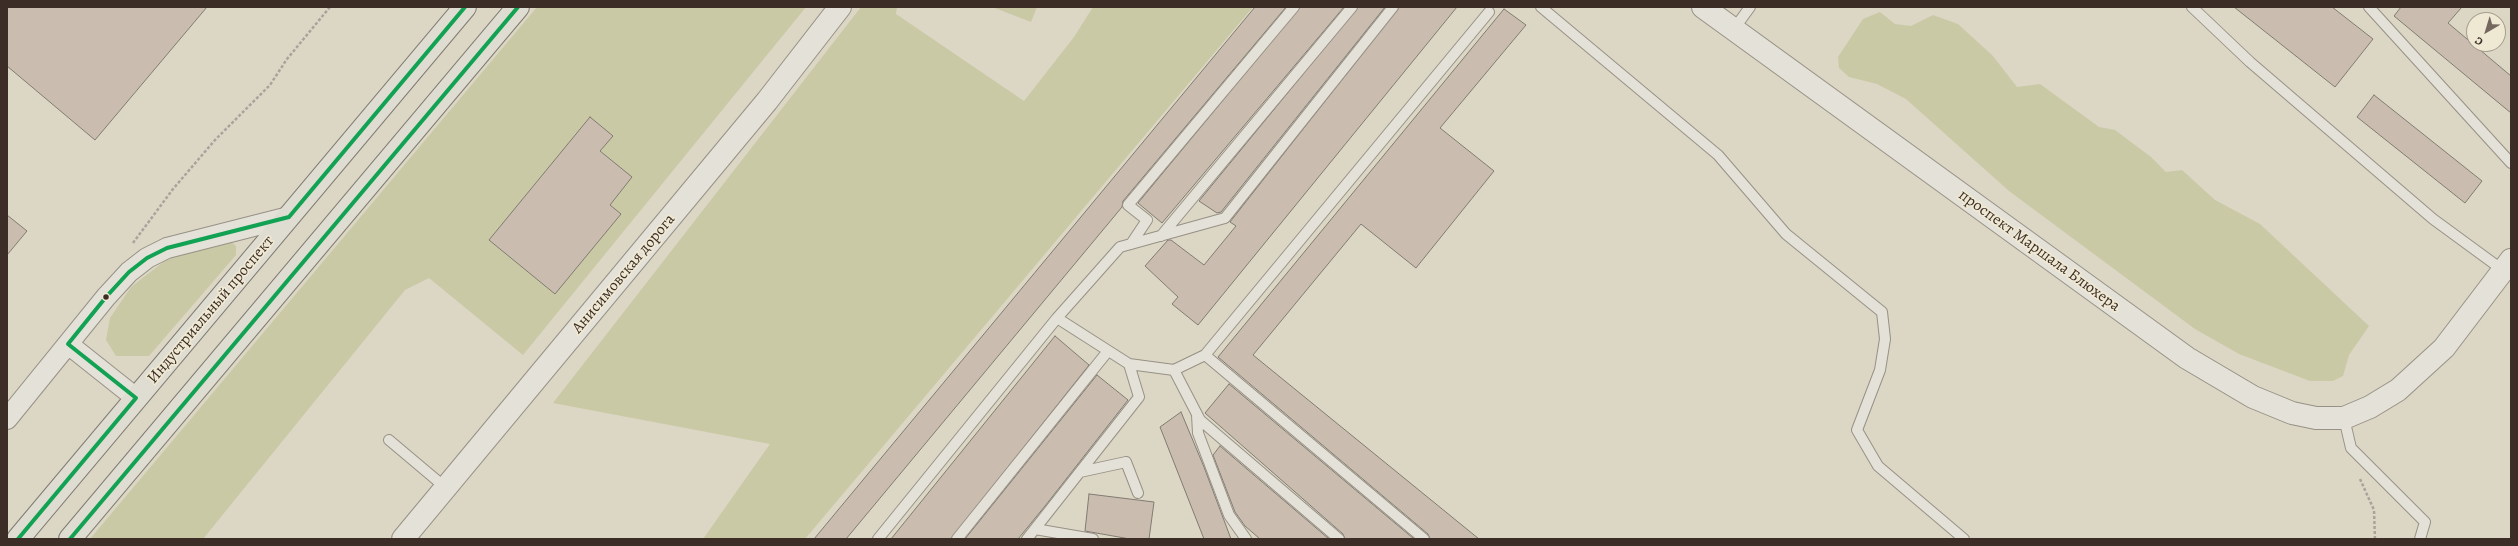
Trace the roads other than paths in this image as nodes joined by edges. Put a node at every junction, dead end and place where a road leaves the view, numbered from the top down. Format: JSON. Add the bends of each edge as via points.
{"nodes":[{"id":1,"x":465,"y":7,"type":"edge"},
{"id":2,"x":518,"y":7,"type":"edge"},
{"id":3,"x":840,"y":7,"type":"edge"},
{"id":4,"x":1294,"y":7,"type":"edge"},
{"id":5,"x":1352,"y":7,"type":"edge"},
{"id":6,"x":1393,"y":7,"type":"edge"},
{"id":7,"x":1540,"y":7,"type":"edge"},
{"id":8,"x":1703,"y":7,"type":"edge"},
{"id":9,"x":1750,"y":7,"type":"edge"},
{"id":10,"x":2192,"y":7,"type":"edge"},
{"id":11,"x":2370,"y":7,"type":"edge"},
{"id":12,"x":1489,"y":12,"type":"dead end"},
{"id":13,"x":1734,"y":29,"type":"junction"},
{"id":14,"x":2511,"y":163,"type":"edge"},
{"id":15,"x":289,"y":217,"type":"junction"},
{"id":16,"x":1161,"y":236,"type":"junction"},
{"id":17,"x":1130,"y":244,"type":"junction"},
{"id":18,"x":2507,"y":265,"type":"edge"},
{"id":19,"x":1057,"y":318,"type":"junction"},
{"id":20,"x":68,"y":344,"type":"junction"},
{"id":21,"x":1108,"y":351,"type":"junction"},
{"id":22,"x":1206,"y":355,"type":"junction"},
{"id":23,"x":1129,"y":364,"type":"junction"},
{"id":24,"x":1174,"y":370,"type":"junction"},
{"id":25,"x":136,"y":398,"type":"junction"},
{"id":26,"x":1197,"y":415,"type":"junction"},
{"id":27,"x":2344,"y":418,"type":"junction"},
{"id":28,"x":7,"y":419,"type":"edge"},
{"id":29,"x":389,"y":440,"type":"dead end"},
{"id":30,"x":1080,"y":472,"type":"junction"},
{"id":31,"x":446,"y":488,"type":"junction"},
{"id":32,"x":1138,"y":493,"type":"dead end"},
{"id":33,"x":1035,"y":529,"type":"junction"},
{"id":34,"x":411,"y":537,"type":"edge"},
{"id":35,"x":18,"y":539,"type":"edge"},
{"id":36,"x":70,"y":539,"type":"edge"},
{"id":37,"x":878,"y":539,"type":"edge"},
{"id":38,"x":957,"y":539,"type":"edge"},
{"id":39,"x":1028,"y":539,"type":"edge"},
{"id":40,"x":1093,"y":539,"type":"edge"},
{"id":41,"x":1246,"y":539,"type":"edge"},
{"id":42,"x":1339,"y":539,"type":"edge"},
{"id":43,"x":1424,"y":539,"type":"edge"},
{"id":44,"x":1964,"y":539,"type":"edge"},
{"id":45,"x":2420,"y":539,"type":"edge"}],
"edges":[{"from":1,"to":15,"type":"main road","name":"Индустриальный проспект"},
{"from":2,"to":36,"type":"main road"},
{"from":3,"to":31,"type":"street","name":"Анисимовская дорога","via":[[767,101]]},
{"from":4,"to":17,"type":"lane","via":[[1128,204],[1147,220]]},
{"from":5,"to":16,"type":"lane"},
{"from":6,"to":16,"type":"lane","via":[[1225,218]]},
{"from":7,"to":44,"type":"lane","via":[[1718,155],[1786,234],[1882,312],[1885,339],[1880,370],[1857,430],[1878,466]]},
{"from":8,"to":13,"type":"street","name":"проспект Маршала Блюхера"},
{"from":9,"to":13,"type":"lane"},
{"from":10,"to":18,"type":"lane","via":[[2250,62],[2433,219]]},
{"from":11,"to":14,"type":"lane"},
{"from":12,"to":22,"type":"lane"},
{"from":13,"to":27,"type":"street","name":"проспект Маршала Блюхера","via":[[2187,358],[2253,397],[2292,413],[2316,418]]},
{"from":15,"to":20,"type":"street","via":[[167,248],[147,258],[129,272],[106,297]]},
{"from":15,"to":25,"type":"main road","name":"Индустриальный проспект"},
{"from":16,"to":17,"type":"lane"},
{"from":17,"to":19,"type":"lane","via":[[1120,248]]},
{"from":18,"to":27,"type":"street","name":"проспект Маршала Блюхера","via":[[2444,348],[2398,390],[2370,407]]},
{"from":19,"to":21,"type":"lane"},
{"from":19,"to":37,"type":"lane"},
{"from":20,"to":25,"type":"street"},
{"from":20,"to":28,"type":"street"},
{"from":21,"to":23,"type":"lane"},
{"from":21,"to":38,"type":"lane"},
{"from":22,"to":24,"type":"lane"},
{"from":22,"to":43,"type":"lane"},
{"from":23,"to":24,"type":"lane"},
{"from":23,"to":30,"type":"lane","via":[[1139,397]]},
{"from":24,"to":26,"type":"lane"},
{"from":25,"to":35,"type":"main road","name":"Индустриальный проспект"},
{"from":26,"to":41,"type":"lane","via":[[1198,433],[1229,515]]},
{"from":26,"to":42,"type":"lane"},
{"from":27,"to":45,"type":"lane","via":[[2351,448],[2425,522]]},
{"from":29,"to":31,"type":"lane"},
{"from":30,"to":32,"type":"lane","via":[[1126,462]]},
{"from":30,"to":33,"type":"lane"},
{"from":31,"to":34,"type":"street","name":"Анисимовская дорога"},
{"from":33,"to":39,"type":"lane"},
{"from":33,"to":40,"type":"lane"}]}
